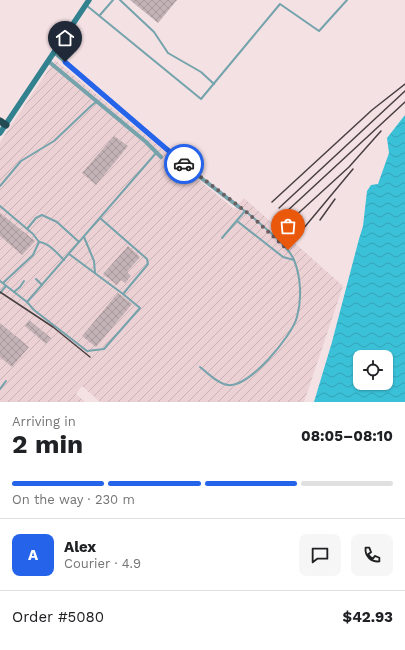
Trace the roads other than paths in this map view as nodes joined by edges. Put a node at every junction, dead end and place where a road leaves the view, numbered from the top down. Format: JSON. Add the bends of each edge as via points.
{"nodes":[{"id":1,"x":113,"y":0,"type":"edge"},
{"id":2,"x":120,"y":0,"type":"edge"},
{"id":3,"x":347,"y":0,"type":"edge"},
{"id":4,"x":87,"y":2,"type":"edge"},
{"id":5,"x":100,"y":15,"type":"junction"},
{"id":6,"x":54,"y":52,"type":"junction"},
{"id":7,"x":48,"y":61,"type":"junction"},
{"id":8,"x":214,"y":84,"type":"junction"},
{"id":9,"x":97,"y":102,"type":"junction"},
{"id":10,"x":3,"y":123,"type":"edge"},
{"id":11,"x":0,"y":133,"type":"edge"},
{"id":12,"x":156,"y":152,"type":"junction"},
{"id":13,"x":161,"y":157,"type":"dead end"},
{"id":14,"x":0,"y":186,"type":"edge"},
{"id":15,"x":0,"y":206,"type":"edge"},
{"id":16,"x":239,"y":207,"type":"joint"},
{"id":17,"x":245,"y":212,"type":"junction"},
{"id":18,"x":100,"y":218,"type":"junction"},
{"id":19,"x":237,"y":221,"type":"junction"},
{"id":20,"x":27,"y":230,"type":"junction"},
{"id":21,"x":84,"y":237,"type":"junction"},
{"id":22,"x":222,"y":238,"type":"dead end"},
{"id":23,"x":39,"y":242,"type":"junction"},
{"id":24,"x":79,"y":242,"type":"junction"},
{"id":25,"x":69,"y":254,"type":"junction"},
{"id":26,"x":64,"y":260,"type":"junction"},
{"id":27,"x":294,"y":260,"type":"junction"},
{"id":28,"x":95,"y":273,"type":"junction"},
{"id":29,"x":36,"y":279,"type":"dead end"},
{"id":30,"x":0,"y":280,"type":"edge"},
{"id":31,"x":24,"y":281,"type":"dead end"},
{"id":32,"x":5,"y":284,"type":"junction"},
{"id":33,"x":42,"y":285,"type":"junction"},
{"id":34,"x":14,"y":292,"type":"junction"},
{"id":35,"x":0,"y":293,"type":"edge"},
{"id":36,"x":124,"y":294,"type":"junction"},
{"id":37,"x":27,"y":302,"type":"junction"},
{"id":38,"x":200,"y":367,"type":"dead end"},
{"id":39,"x":6,"y":381,"type":"dead end"},
{"id":40,"x":0,"y":389,"type":"edge"}],
"edges":[{"from":1,"to":5,"type":"lane"},
{"from":2,"to":8,"type":"lane","via":[[154,32],[168,53],[201,72]]},
{"from":3,"to":8,"type":"lane","via":[[319,31],[280,4]]},
{"from":4,"to":5,"type":"lane"},
{"from":4,"to":6,"type":"main road"},
{"from":5,"to":8,"type":"lane","via":[[201,99]]},
{"from":6,"to":7,"type":"main road"},
{"from":6,"to":16,"type":"street"},
{"from":7,"to":9,"type":"street"},
{"from":7,"to":10,"type":"main road"},
{"from":9,"to":12,"type":"street"},
{"from":9,"to":14,"type":"lane","via":[[54,141],[21,161]]},
{"from":10,"to":11,"type":"main road"},
{"from":12,"to":13,"type":"street"},
{"from":12,"to":18,"type":"lane"},
{"from":15,"to":20,"type":"lane"},
{"from":16,"to":17,"type":"lane"},
{"from":17,"to":19,"type":"lane"},
{"from":17,"to":27,"type":"lane","via":[[288,250]]},
{"from":18,"to":21,"type":"lane"},
{"from":18,"to":36,"type":"lane","via":[[147,259],[148,264]]},
{"from":19,"to":22,"type":"lane"},
{"from":19,"to":27,"type":"lane","via":[[283,257]]},
{"from":20,"to":23,"type":"lane"},
{"from":20,"to":24,"type":"lane","via":[[36,218],[42,215],[57,222]]},
{"from":21,"to":24,"type":"lane"},
{"from":21,"to":28,"type":"lane","via":[[94,261]]},
{"from":23,"to":26,"type":"lane","via":[[43,242]]},
{"from":23,"to":32,"type":"lane","via":[[33,255]]},
{"from":24,"to":25,"type":"lane"},
{"from":25,"to":26,"type":"lane"},
{"from":25,"to":28,"type":"lane"},
{"from":26,"to":33,"type":"lane"},
{"from":27,"to":38,"type":"lane","via":[[300,301],[297,318],[269,359],[257,371],[234,385],[223,384]]},
{"from":28,"to":36,"type":"lane"},
{"from":29,"to":33,"type":"lane"},
{"from":30,"to":32,"type":"lane"},
{"from":31,"to":34,"type":"lane"},
{"from":32,"to":34,"type":"lane"},
{"from":32,"to":35,"type":"lane"},
{"from":33,"to":37,"type":"lane"},
{"from":34,"to":37,"type":"lane"},
{"from":36,"to":37,"type":"lane","via":[[140,308],[104,349],[97,351],[87,351]]},
{"from":39,"to":40,"type":"lane"}]}
